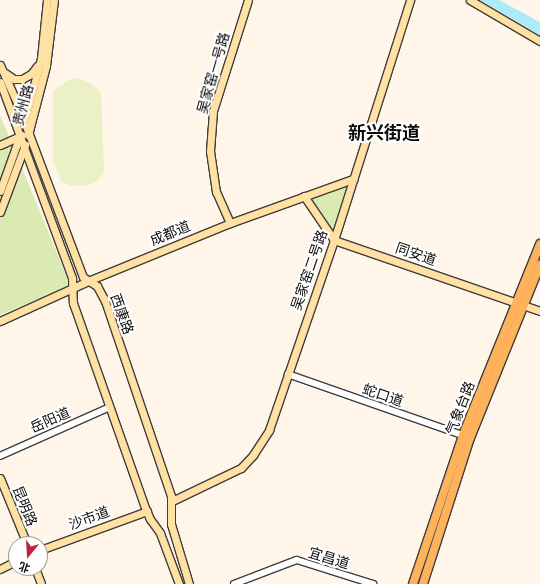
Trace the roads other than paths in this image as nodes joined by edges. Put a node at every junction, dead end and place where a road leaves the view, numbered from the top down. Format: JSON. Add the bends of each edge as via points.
{"nodes":[{"id":1,"x":47,"y":0,"type":"edge"},
{"id":2,"x":54,"y":0,"type":"edge"},
{"id":3,"x":248,"y":0,"type":"edge"},
{"id":4,"x":410,"y":0,"type":"edge"},
{"id":5,"x":470,"y":0,"type":"edge"},
{"id":6,"x":540,"y":41,"type":"edge"},
{"id":7,"x":40,"y":58,"type":"junction"},
{"id":8,"x":1,"y":68,"type":"edge"},
{"id":9,"x":0,"y":82,"type":"edge"},
{"id":10,"x":24,"y":123,"type":"junction"},
{"id":11,"x":20,"y":135,"type":"junction"},
{"id":12,"x":28,"y":135,"type":"junction"},
{"id":13,"x":0,"y":145,"type":"edge"},
{"id":14,"x":24,"y":146,"type":"junction"},
{"id":15,"x":353,"y":179,"type":"junction"},
{"id":16,"x":0,"y":191,"type":"edge"},
{"id":17,"x":304,"y":196,"type":"junction"},
{"id":18,"x":0,"y":212,"type":"edge"},
{"id":19,"x":230,"y":223,"type":"junction"},
{"id":20,"x":334,"y":240,"type":"junction"},
{"id":21,"x":540,"y":244,"type":"edge"},
{"id":22,"x":540,"y":265,"type":"edge"},
{"id":23,"x":88,"y":281,"type":"junction"},
{"id":24,"x":72,"y":288,"type":"junction"},
{"id":25,"x":520,"y":304,"type":"junction"},
{"id":26,"x":540,"y":311,"type":"edge"},
{"id":27,"x":0,"y":321,"type":"edge"},
{"id":28,"x":288,"y":374,"type":"junction"},
{"id":29,"x":110,"y":407,"type":"junction"},
{"id":30,"x":466,"y":436,"type":"junction"},
{"id":31,"x":0,"y":456,"type":"edge"},
{"id":32,"x":0,"y":478,"type":"edge"},
{"id":33,"x":172,"y":501,"type":"junction"},
{"id":34,"x":147,"y":511,"type":"junction"},
{"id":35,"x":24,"y":536,"type":"edge"},
{"id":36,"x":48,"y":547,"type":"edge"},
{"id":37,"x":179,"y":584,"type":"edge"},
{"id":38,"x":189,"y":584,"type":"edge"},
{"id":39,"x":234,"y":584,"type":"edge"},
{"id":40,"x":373,"y":584,"type":"edge"},
{"id":41,"x":414,"y":584,"type":"edge"},
{"id":42,"x":423,"y":584,"type":"edge"}],
"edges":[{"from":1,"to":7,"type":"street","name":"贵州路"},
{"from":2,"to":12,"type":"street","name":"贵州路","via":[[46,66]]},
{"from":3,"to":19,"type":"street","name":"吴家窑一号路","via":[[214,111],[211,144],[216,192]]},
{"from":4,"to":15,"type":"street","name":"吴家窑二号路"},
{"from":5,"to":6,"type":"street"},
{"from":7,"to":8,"type":"street","via":[[33,72],[22,79],[14,79]]},
{"from":7,"to":10,"type":"street","name":"贵州路"},
{"from":8,"to":10,"type":"street","name":"西康路"},
{"from":9,"to":11,"type":"street"},
{"from":10,"to":11,"type":"street","name":"贵州路"},
{"from":10,"to":12,"type":"street","name":"西康路"},
{"from":11,"to":12,"type":"street"},
{"from":11,"to":13,"type":"street"},
{"from":11,"to":14,"type":"street"},
{"from":11,"to":16,"type":"street","name":"贵州路"},
{"from":12,"to":14,"type":"street","name":"贵州路"},
{"from":12,"to":23,"type":"street","name":"西康路","via":[[83,277]]},
{"from":14,"to":18,"type":"street","name":"贵州路"},
{"from":14,"to":24,"type":"street","via":[[72,278]]},
{"from":15,"to":17,"type":"street","name":"成都道"},
{"from":15,"to":20,"type":"street","name":"吴家窑二号路"},
{"from":17,"to":19,"type":"street","name":"成都道"},
{"from":17,"to":20,"type":"street"},
{"from":19,"to":23,"type":"street","name":"成都道"},
{"from":20,"to":25,"type":"street","name":"同安道"},
{"from":20,"to":28,"type":"street","name":"吴家窑二号路"},
{"from":21,"to":25,"type":"main road","name":"气象台路"},
{"from":22,"to":25,"type":"main road","name":"气象台路"},
{"from":23,"to":24,"type":"street","name":"成都道"},
{"from":23,"to":33,"type":"street","name":"西康路","via":[[97,286],[105,302]]},
{"from":24,"to":27,"type":"street","name":"成都道"},
{"from":24,"to":29,"type":"street","via":[[73,302]]},
{"from":25,"to":26,"type":"street","name":"同安道"},
{"from":25,"to":30,"type":"main road","name":"气象台路"},
{"from":28,"to":30,"type":"street","name":"蛇口道"},
{"from":28,"to":33,"type":"street","name":"吴家窑二号路","via":[[269,430],[254,455],[235,471]]},
{"from":29,"to":31,"type":"street","name":"岳阳道"},
{"from":29,"to":34,"type":"street"},
{"from":30,"to":41,"type":"main road","name":"气象台路"},
{"from":30,"to":42,"type":"main road","name":"气象台路"},
{"from":32,"to":35,"type":"street","name":"昆明路"},
{"from":33,"to":38,"type":"street","name":"西康路","via":[[171,524]]},
{"from":34,"to":36,"type":"street","name":"沙市道"},
{"from":34,"to":37,"type":"street","via":[[160,533]]},
{"from":39,"to":40,"type":"street","name":"宜昌道","via":[[297,560]]}]}
